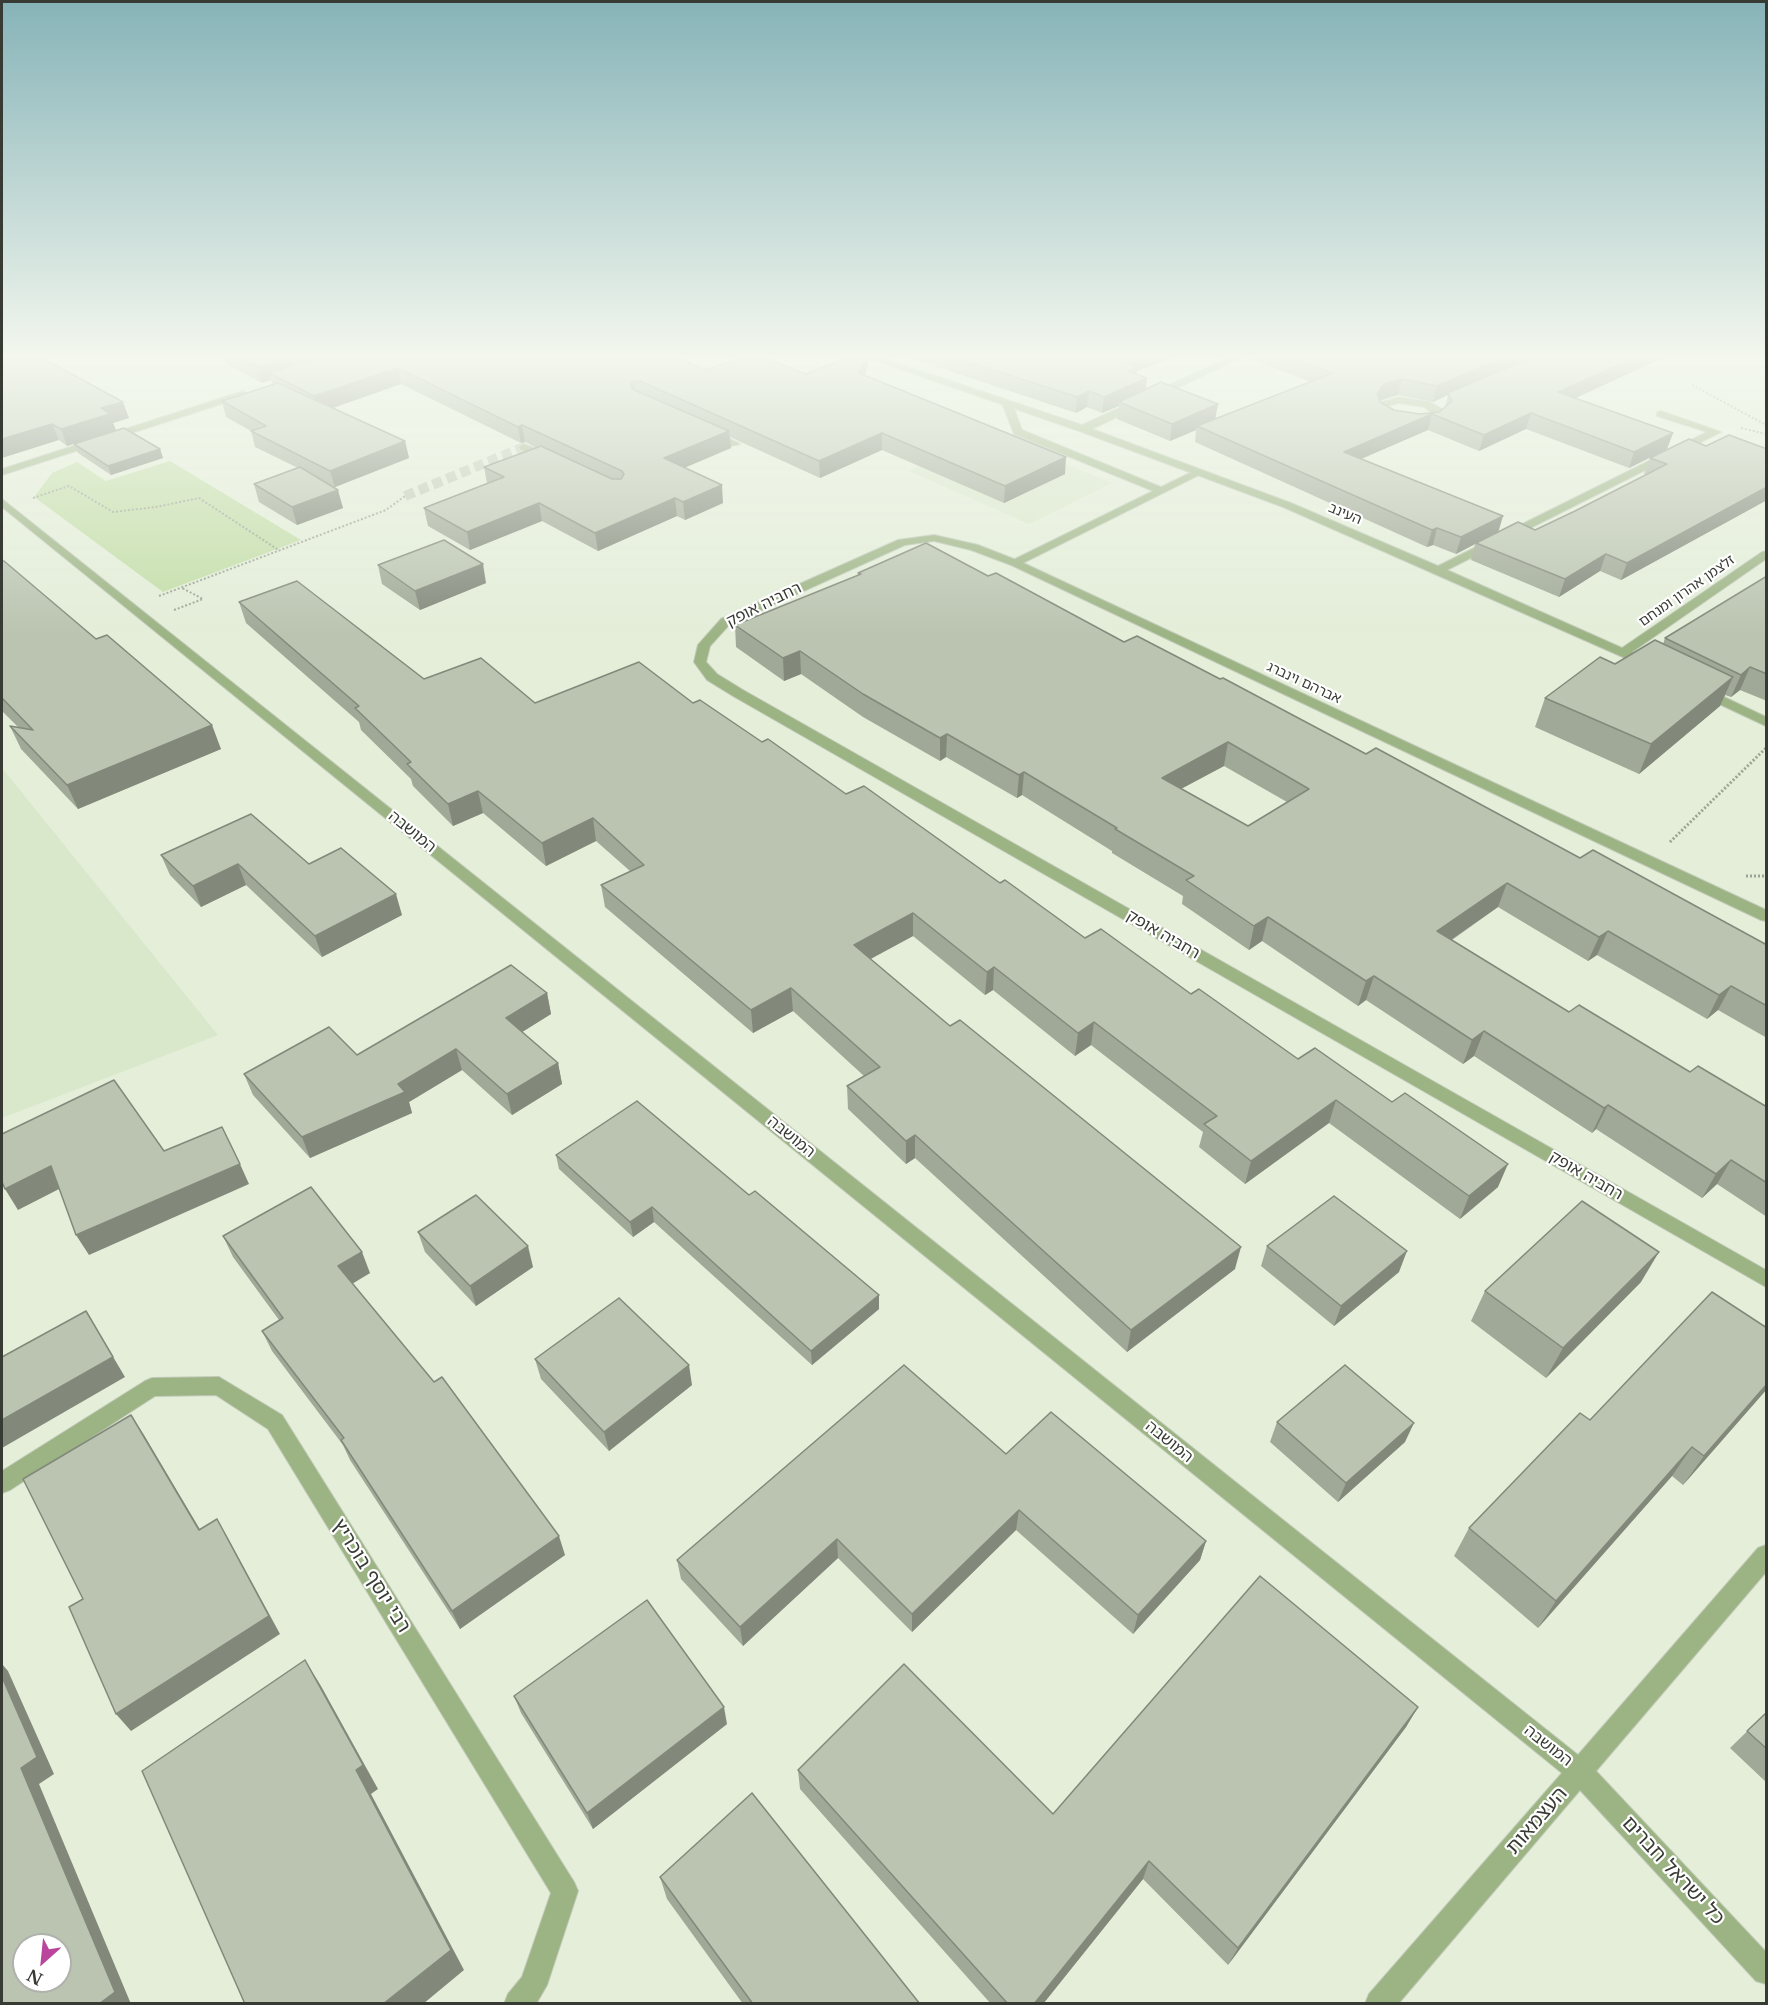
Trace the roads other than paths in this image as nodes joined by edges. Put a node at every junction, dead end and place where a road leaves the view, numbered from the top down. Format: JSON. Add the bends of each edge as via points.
{"nodes":[{"id":1,"x":74,"y":449,"type":"edge"},
{"id":2,"x":528,"y":449,"type":"edge"},
{"id":3,"x":1058,"y":449,"type":"edge"},
{"id":4,"x":1136,"y":449,"type":"edge"},
{"id":5,"x":1683,"y":449,"type":"edge"},
{"id":6,"x":567,"y":466,"type":"edge"},
{"id":7,"x":2,"y":472,"type":"edge"},
{"id":8,"x":1200,"y":472,"type":"junction"},
{"id":9,"x":1162,"y":491,"type":"junction"},
{"id":10,"x":5,"y":504,"type":"edge"},
{"id":11,"x":1767,"y":554,"type":"edge"},
{"id":12,"x":1015,"y":563,"type":"junction"},
{"id":13,"x":1438,"y":570,"type":"junction"},
{"id":14,"x":822,"y":578,"type":"joint"},
{"id":15,"x":1624,"y":652,"type":"junction"},
{"id":16,"x":1665,"y":672,"type":"edge"},
{"id":17,"x":1695,"y":687,"type":"edge"},
{"id":18,"x":1767,"y":722,"type":"edge"},
{"id":19,"x":1767,"y":916,"type":"edge"},
{"id":20,"x":1767,"y":1279,"type":"edge"},
{"id":21,"x":2,"y":1483,"type":"edge"},
{"id":22,"x":1767,"y":1556,"type":"edge"},
{"id":23,"x":1580,"y":1772,"type":"junction"},
{"id":24,"x":1767,"y":1971,"type":"edge"},
{"id":25,"x":518,"y":2004,"type":"edge"},
{"id":26,"x":1379,"y":2004,"type":"edge"}],
"edges":[{"from":1,"to":7,"type":"street"},
{"from":2,"to":6,"type":"street"},
{"from":3,"to":9,"type":"street"},
{"from":4,"to":8,"type":"street","name":"העינב"},
{"from":5,"to":13,"type":"street"},
{"from":8,"to":9,"type":"street"},
{"from":8,"to":13,"type":"street","name":"העינב"},
{"from":9,"to":12,"type":"street"},
{"from":10,"to":23,"type":"street","name":"המושבה"},
{"from":11,"to":15,"type":"street","name":"זלצמן אהרון ומנחם"},
{"from":12,"to":14,"type":"street","name":"אברהם וינברג","via":[[974,547],[934,538],[902,542]]},
{"from":12,"to":19,"type":"street","name":"אברהם וינברג"},
{"from":13,"to":15,"type":"street","name":"העינב"},
{"from":14,"to":20,"type":"street","name":"רחביה אופק","via":[[725,621],[704,645],[700,662],[712,677],[749,699]]},
{"from":15,"to":16,"type":"street","name":"העינב"},
{"from":17,"to":18,"type":"street"},
{"from":21,"to":25,"type":"street","name":"רבי יוסף בוכריץ","via":[[152,1387],[219,1386],[275,1422],[565,1891],[533,1984]]},
{"from":22,"to":23,"type":"street","name":"העצמאות"},
{"from":23,"to":24,"type":"street","name":"כל ישראל חברים"},
{"from":23,"to":26,"type":"street","name":"העצמאות"}]}
